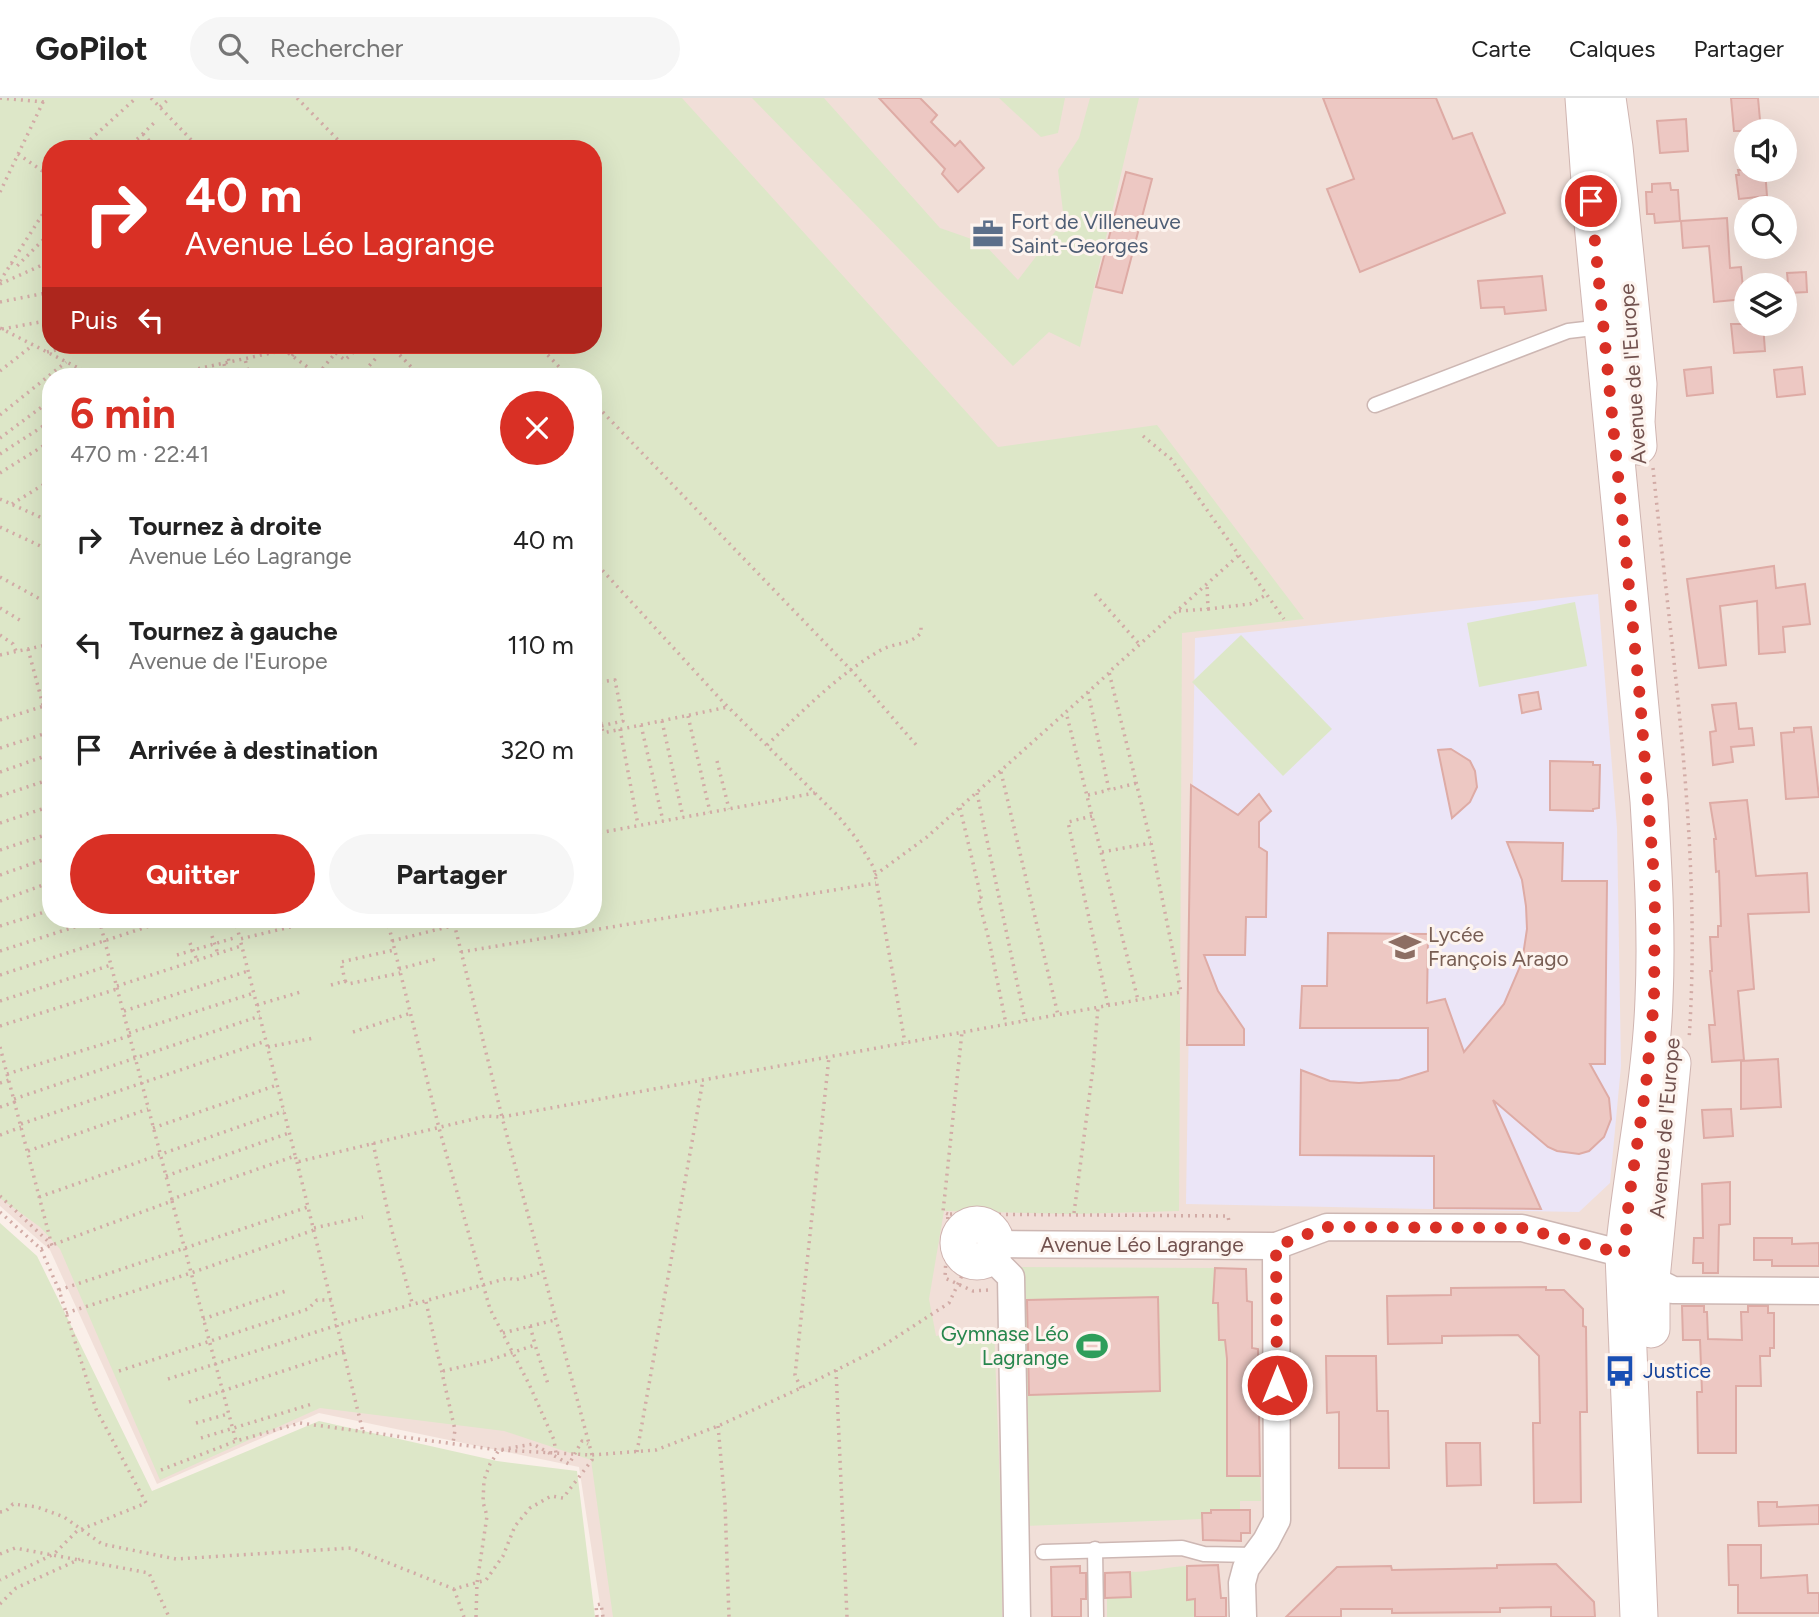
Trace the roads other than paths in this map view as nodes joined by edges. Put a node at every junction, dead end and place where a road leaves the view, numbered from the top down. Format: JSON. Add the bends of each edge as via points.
{"nodes":[{"id":1,"x":1584,"y":98,"type":"edge"},
{"id":2,"x":1607,"y":98,"type":"edge"},
{"id":3,"x":1618,"y":326,"type":"junction"},
{"id":4,"x":1375,"y":405,"type":"dead end"},
{"id":5,"x":1276,"y":1246,"type":"junction"},
{"id":6,"x":1624,"y":1254,"type":"junction"},
{"id":7,"x":1651,"y":1279,"type":"junction"},
{"id":8,"x":1819,"y":1292,"type":"edge"},
{"id":9,"x":1094,"y":1549,"type":"junction"},
{"id":10,"x":1043,"y":1552,"type":"dead end"},
{"id":11,"x":1254,"y":1555,"type":"junction"},
{"id":12,"x":1017,"y":1617,"type":"edge"},
{"id":13,"x":1096,"y":1617,"type":"edge"},
{"id":14,"x":1242,"y":1617,"type":"edge"},
{"id":15,"x":1639,"y":1617,"type":"edge"},
{"id":16,"x":1661,"y":1617,"type":"edge"}],
"edges":[{"from":1,"to":3,"type":"main road","name":"Avenue de l'Europe","via":[[1593,223]]},
{"from":2,"to":3,"type":"main road","name":"Avenue de l'Europe","via":[[1614,147]]},
{"from":3,"to":4,"type":"lane","via":[[1568,331]]},
{"from":3,"to":6,"type":"main road","name":"Avenue de l'Europe","via":[[1655,890],[1654,1000]]},
{"from":3,"to":7,"type":"main road","name":"Avenue de l'Europe","via":[[1638,384],[1637,436],[1670,804],[1675,921],[1673,1046]]},
{"from":5,"to":6,"type":"street","name":"Avenue Léo Lagrange","via":[[1326,1227],[1522,1228]]},
{"from":5,"to":11,"type":"street","via":[[1277,1520]]},
{"from":5,"to":12,"type":"street","name":"Avenue Léo Lagrange","via":[[985,1253],[1011,1277]]},
{"from":6,"to":7,"type":"street","name":"Avenue Léo Lagrange"},
{"from":6,"to":15,"type":"main road","name":"Avenue de l'Europe"},
{"from":7,"to":8,"type":"street","via":[[1673,1290]]},
{"from":7,"to":16,"type":"main road","name":"Avenue de l'Europe"},
{"from":9,"to":10,"type":"lane"},
{"from":9,"to":11,"type":"lane","via":[[1182,1548],[1204,1554]]},
{"from":9,"to":13,"type":"lane"},
{"from":11,"to":14,"type":"street","via":[[1242,1583]]}]}
